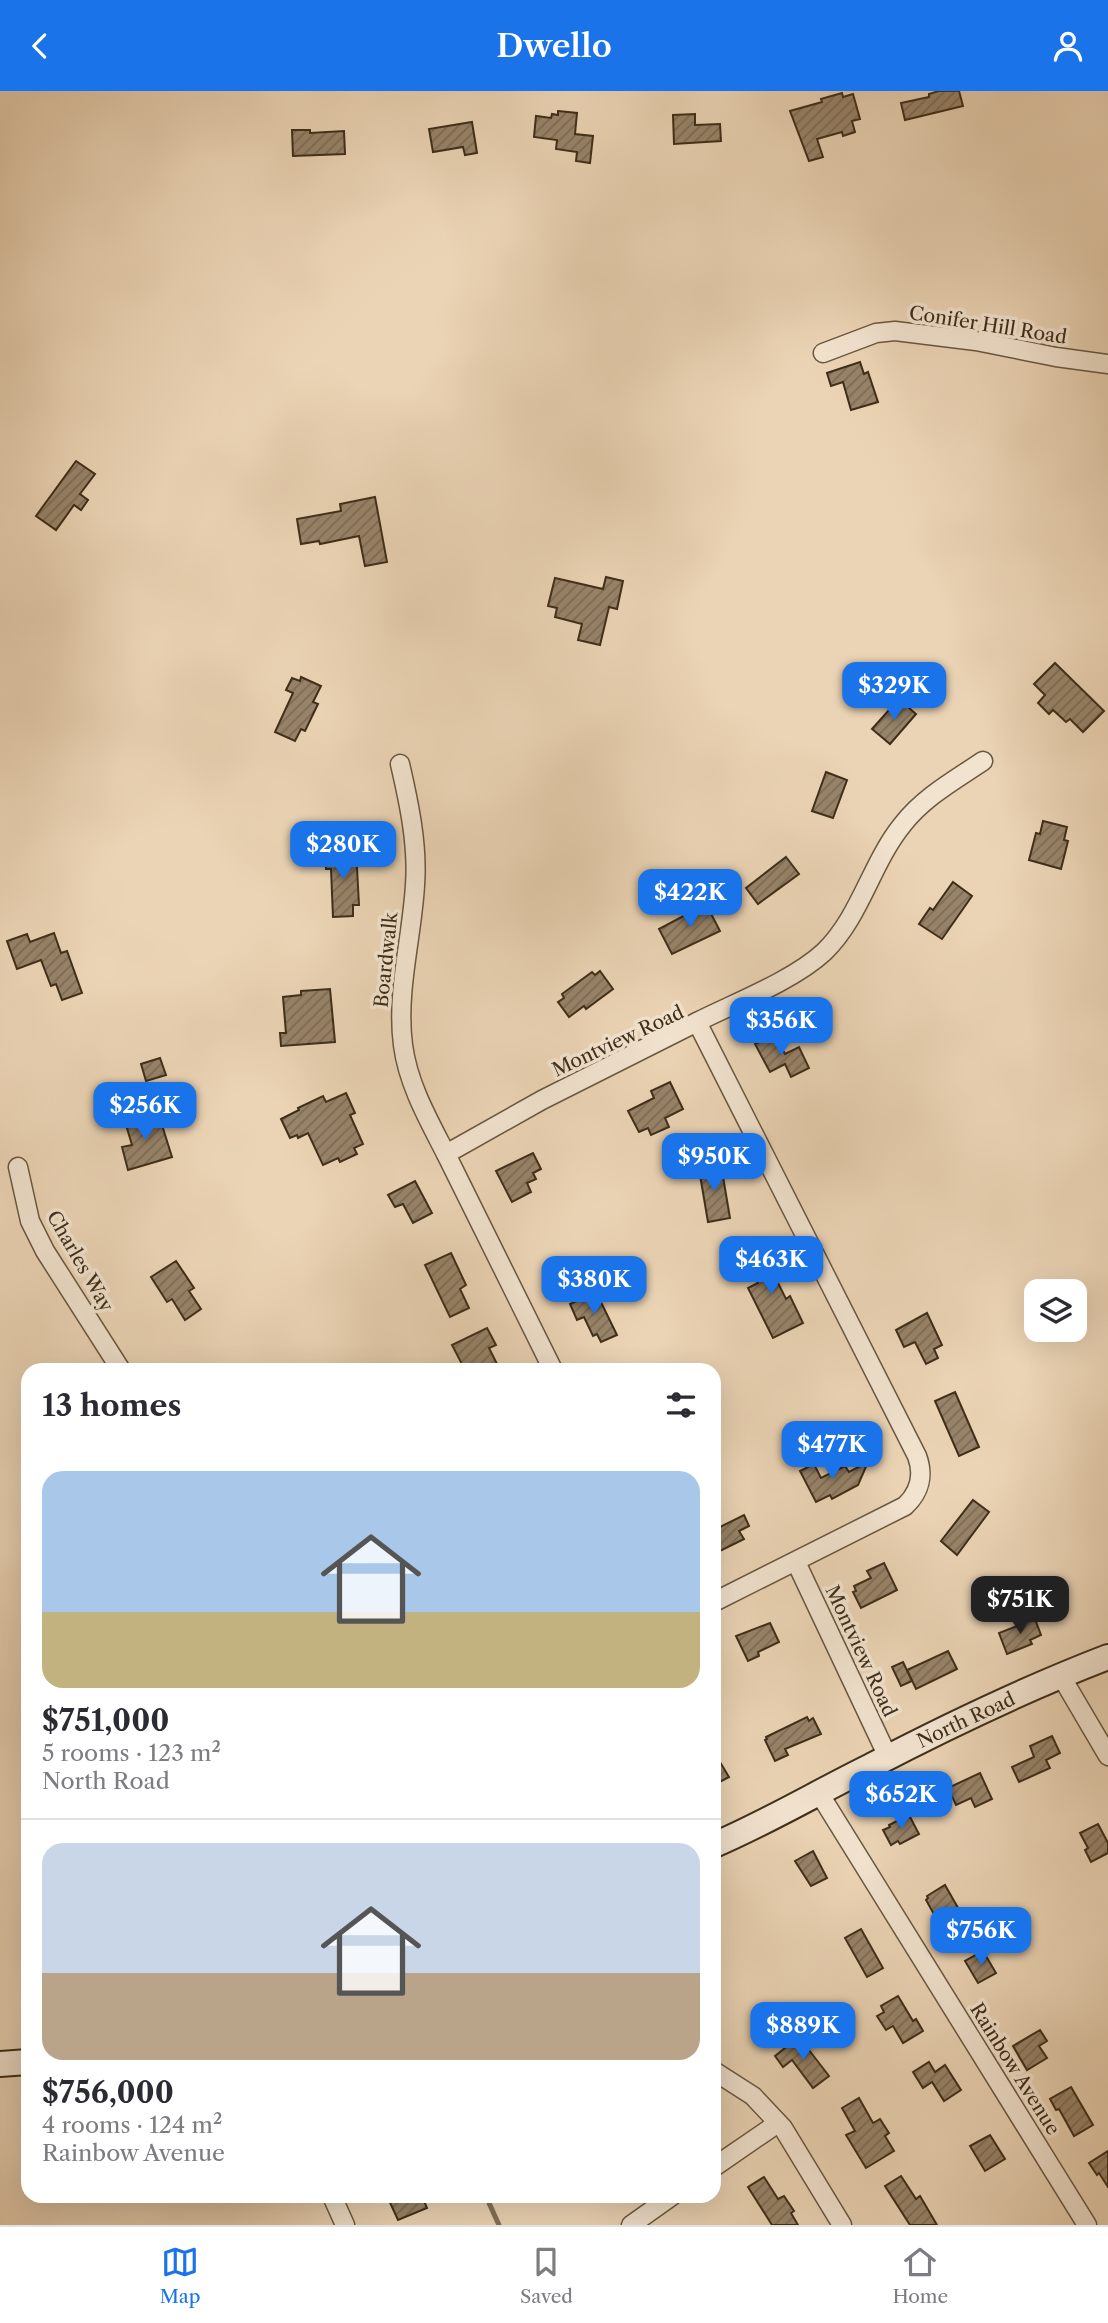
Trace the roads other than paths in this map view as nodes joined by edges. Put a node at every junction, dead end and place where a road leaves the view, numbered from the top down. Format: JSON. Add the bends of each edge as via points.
{"nodes":[{"id":1,"x":823,"y":353,"type":"dead end"},
{"id":2,"x":1108,"y":364,"type":"edge"},
{"id":3,"x":983,"y":761,"type":"dead end"},
{"id":4,"x":400,"y":764,"type":"dead end"},
{"id":5,"x":697,"y":1022,"type":"junction"},
{"id":6,"x":446,"y":1154,"type":"junction"},
{"id":7,"x":18,"y":1167,"type":"dead end"},
{"id":8,"x":117,"y":1363,"type":"edge"},
{"id":9,"x":550,"y":1363,"type":"edge"},
{"id":10,"x":796,"y":1562,"type":"junction"},
{"id":11,"x":721,"y":1599,"type":"edge"},
{"id":12,"x":1108,"y":1657,"type":"edge"},
{"id":13,"x":1061,"y":1676,"type":"junction"},
{"id":14,"x":1108,"y":1756,"type":"edge"},
{"id":15,"x":888,"y":1757,"type":"junction"},
{"id":16,"x":819,"y":1793,"type":"junction"},
{"id":17,"x":721,"y":1842,"type":"edge"},
{"id":18,"x":21,"y":2062,"type":"edge"},
{"id":19,"x":0,"y":2064,"type":"edge"},
{"id":20,"x":721,"y":2075,"type":"edge"},
{"id":21,"x":778,"y":2123,"type":"junction"},
{"id":22,"x":721,"y":2162,"type":"edge"},
{"id":23,"x":335,"y":2203,"type":"edge"},
{"id":24,"x":662,"y":2203,"type":"edge"},
{"id":25,"x":345,"y":2225,"type":"edge"},
{"id":26,"x":631,"y":2225,"type":"edge"},
{"id":27,"x":842,"y":2225,"type":"edge"},
{"id":28,"x":1087,"y":2225,"type":"edge"}],
"edges":[{"from":1,"to":2,"type":"street","name":"Conifer Hill Road","via":[[876,333],[895,331]]},
{"from":3,"to":5,"type":"street","via":[[926,801],[902,825],[848,922],[825,951],[802,969]]},
{"from":4,"to":6,"type":"street","name":"Boardwalk","via":[[416,861],[401,1014],[403,1048],[415,1091]]},
{"from":5,"to":6,"type":"street","name":"Montview Road"},
{"from":5,"to":10,"type":"street","name":"Montview Road","via":[[921,1469],[918,1490],[905,1506]]},
{"from":6,"to":9,"type":"street"},
{"from":7,"to":8,"type":"street","name":"Charles Way","via":[[30,1221],[45,1251]]},
{"from":10,"to":11,"type":"street","name":"Montview Road"},
{"from":10,"to":15,"type":"street","name":"Montview Road"},
{"from":12,"to":13,"type":"main road","name":"North Road"},
{"from":13,"to":14,"type":"street"},
{"from":13,"to":15,"type":"main road","name":"North Road"},
{"from":15,"to":16,"type":"main road","name":"North Road"},
{"from":16,"to":17,"type":"main road","name":"North Road"},
{"from":16,"to":28,"type":"street","name":"Rainbow Avenue"},
{"from":18,"to":19,"type":"main road"},
{"from":20,"to":21,"type":"street","via":[[753,2096]]},
{"from":21,"to":22,"type":"street"},
{"from":21,"to":27,"type":"street"},
{"from":23,"to":25,"type":"street"},
{"from":24,"to":26,"type":"street"}]}
